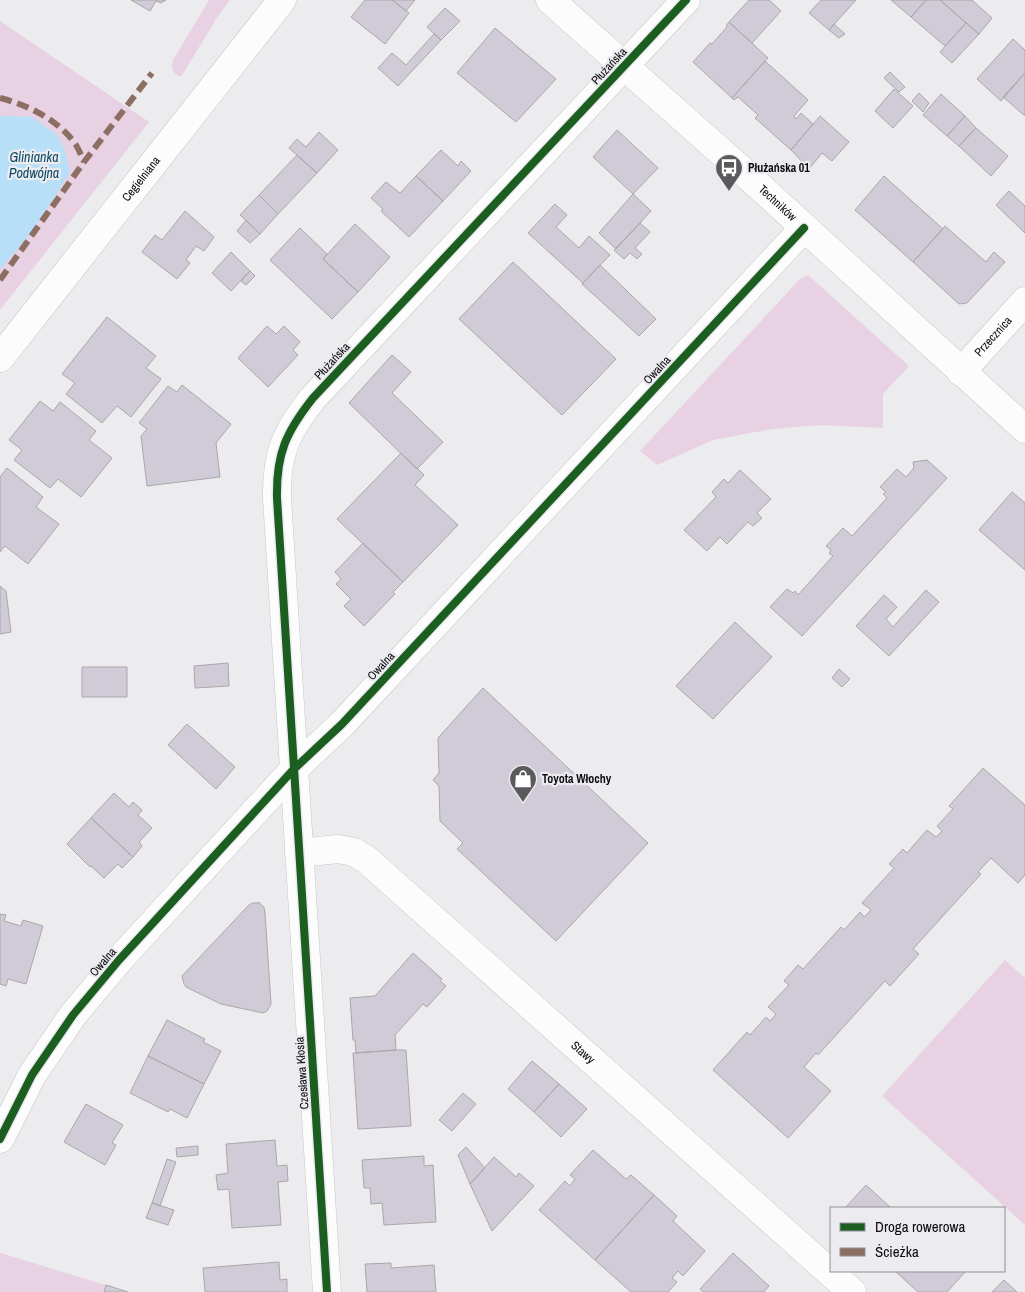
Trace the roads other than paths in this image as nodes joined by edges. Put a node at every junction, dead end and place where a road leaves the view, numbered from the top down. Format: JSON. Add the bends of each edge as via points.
{"nodes":[{"id":1,"x":282,"y":0,"type":"edge"},
{"id":2,"x":550,"y":0,"type":"edge"},
{"id":3,"x":686,"y":0,"type":"edge"},
{"id":4,"x":624,"y":67,"type":"junction"},
{"id":5,"x":804,"y":228,"type":"junction"},
{"id":6,"x":1025,"y":301,"type":"edge"},
{"id":7,"x":0,"y":358,"type":"edge"},
{"id":8,"x":961,"y":372,"type":"junction"},
{"id":9,"x":1025,"y":429,"type":"edge"},
{"id":10,"x":294,"y":768,"type":"junction"},
{"id":11,"x":299,"y":853,"type":"junction"},
{"id":12,"x":0,"y":1139,"type":"edge"},
{"id":13,"x":327,"y":1292,"type":"edge"},
{"id":14,"x":852,"y":1292,"type":"edge"}],
"edges":[{"from":1,"to":7,"type":"street","name":"Cegielniana"},
{"from":2,"to":4,"type":"street","name":"Techników"},
{"from":3,"to":4,"type":"street","name":"Płużańska"},
{"from":4,"to":5,"type":"street","name":"Techników"},
{"from":4,"to":10,"type":"street","name":"Płużańska","via":[[313,398],[286,439],[279,460],[277,483]]},
{"from":5,"to":8,"type":"street","name":"Techników"},
{"from":5,"to":10,"type":"street","name":"Owalna","via":[[342,724]]},
{"from":6,"to":8,"type":"street","name":"Przecznica"},
{"from":8,"to":9,"type":"street","name":"Techników"},
{"from":10,"to":11,"type":"street","name":"Płużańska"},
{"from":10,"to":12,"type":"street","name":"Owalna","via":[[119,960],[73,1016],[32,1075]]},
{"from":11,"to":13,"type":"street","name":"Czesława Kłosia"},
{"from":11,"to":14,"type":"street","name":"Stawy","via":[[338,849],[354,852],[367,860]]}]}
